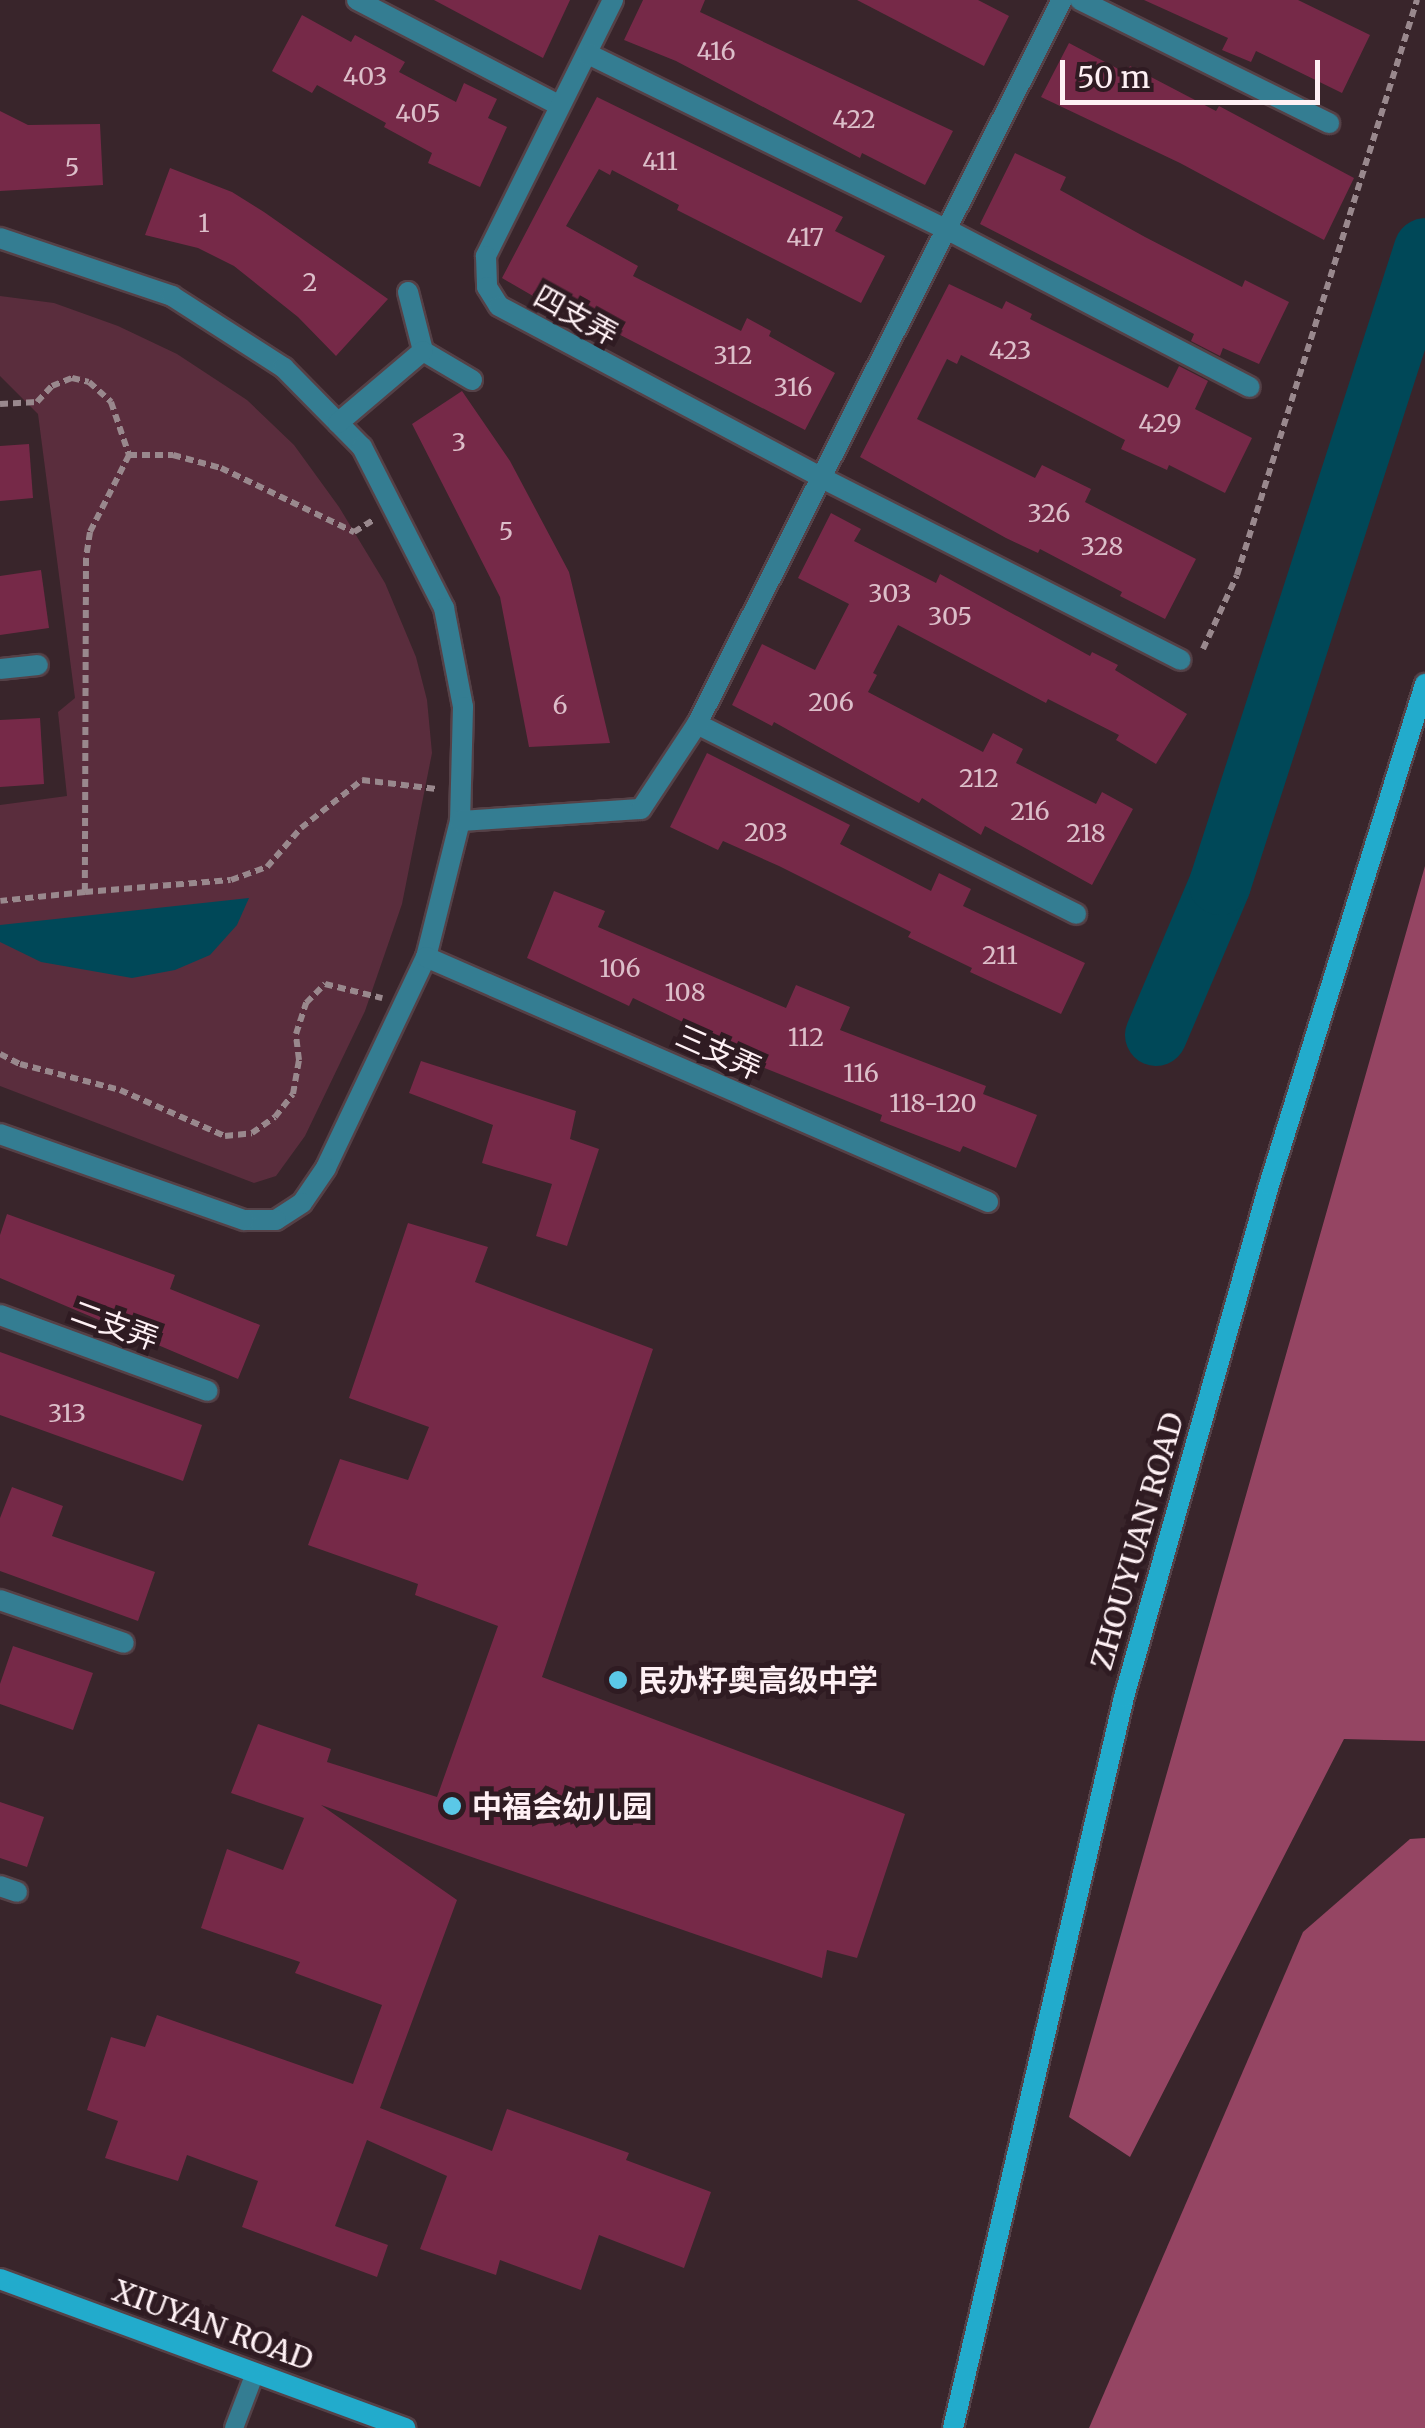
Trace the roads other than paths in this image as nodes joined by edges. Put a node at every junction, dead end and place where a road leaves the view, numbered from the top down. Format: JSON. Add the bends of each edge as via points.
{"nodes":[{"id":1,"x":357,"y":0,"type":"edge"},
{"id":2,"x":613,"y":0,"type":"edge"},
{"id":3,"x":1062,"y":0,"type":"edge"},
{"id":4,"x":1080,"y":0,"type":"edge"},
{"id":5,"x":588,"y":54,"type":"junction"},
{"id":6,"x":560,"y":105,"type":"junction"},
{"id":7,"x":1329,"y":123,"type":"dead end"},
{"id":8,"x":948,"y":230,"type":"junction"},
{"id":9,"x":0,"y":238,"type":"edge"},
{"id":10,"x":408,"y":292,"type":"dead end"},
{"id":11,"x":423,"y":351,"type":"junction"},
{"id":12,"x":472,"y":380,"type":"dead end"},
{"id":13,"x":1250,"y":387,"type":"dead end"},
{"id":14,"x":338,"y":423,"type":"junction"},
{"id":15,"x":822,"y":478,"type":"junction"},
{"id":16,"x":1180,"y":660,"type":"road end"},
{"id":17,"x":38,"y":665,"type":"dead end"},
{"id":18,"x":0,"y":669,"type":"edge"},
{"id":19,"x":1425,"y":684,"type":"edge"},
{"id":20,"x":697,"y":724,"type":"junction"},
{"id":21,"x":460,"y":821,"type":"junction"},
{"id":22,"x":1076,"y":914,"type":"dead end"},
{"id":23,"x":426,"y":957,"type":"junction"},
{"id":24,"x":0,"y":1134,"type":"edge"},
{"id":25,"x":988,"y":1202,"type":"dead end"},
{"id":26,"x":0,"y":1315,"type":"edge"},
{"id":27,"x":208,"y":1391,"type":"dead end"},
{"id":28,"x":0,"y":1600,"type":"edge"},
{"id":29,"x":124,"y":1644,"type":"dead end"},
{"id":30,"x":2,"y":2284,"type":"edge"},
{"id":31,"x":256,"y":2373,"type":"junction"},
{"id":32,"x":234,"y":2428,"type":"edge"},
{"id":33,"x":405,"y":2428,"type":"edge"},
{"id":34,"x":953,"y":2428,"type":"edge"}],
"edges":[{"from":1,"to":6,"type":"street"},
{"from":2,"to":5,"type":"street","name":"四支弄"},
{"from":3,"to":8,"type":"street"},
{"from":4,"to":7,"type":"street"},
{"from":5,"to":6,"type":"street","name":"四支弄"},
{"from":5,"to":8,"type":"street"},
{"from":6,"to":15,"type":"street","name":"四支弄","via":[[486,256],[487,288],[499,306]]},
{"from":8,"to":13,"type":"street"},
{"from":8,"to":15,"type":"street"},
{"from":9,"to":14,"type":"street","via":[[172,296],[284,368]]},
{"from":10,"to":11,"type":"street"},
{"from":11,"to":12,"type":"street"},
{"from":11,"to":14,"type":"street"},
{"from":14,"to":21,"type":"street","via":[[362,447],[444,608],[463,707]]},
{"from":15,"to":16,"type":"street","name":"四支弄"},
{"from":15,"to":20,"type":"street"},
{"from":17,"to":18,"type":"street"},
{"from":19,"to":34,"type":"street","name":"ZHOUYUAN ROAD","via":[[1269,1185],[1124,1696]]},
{"from":20,"to":21,"type":"street","via":[[641,810]]},
{"from":20,"to":22,"type":"street"},
{"from":21,"to":23,"type":"street"},
{"from":23,"to":24,"type":"street","via":[[326,1168],[302,1202],[276,1220],[244,1220]]},
{"from":23,"to":25,"type":"street","name":"三支弄"},
{"from":26,"to":27,"type":"street","name":"二支弄"},
{"from":28,"to":29,"type":"street"},
{"from":30,"to":31,"type":"street","name":"XIUYAN ROAD"},
{"from":31,"to":32,"type":"lane"},
{"from":31,"to":33,"type":"street","name":"XIUYAN ROAD"}]}
